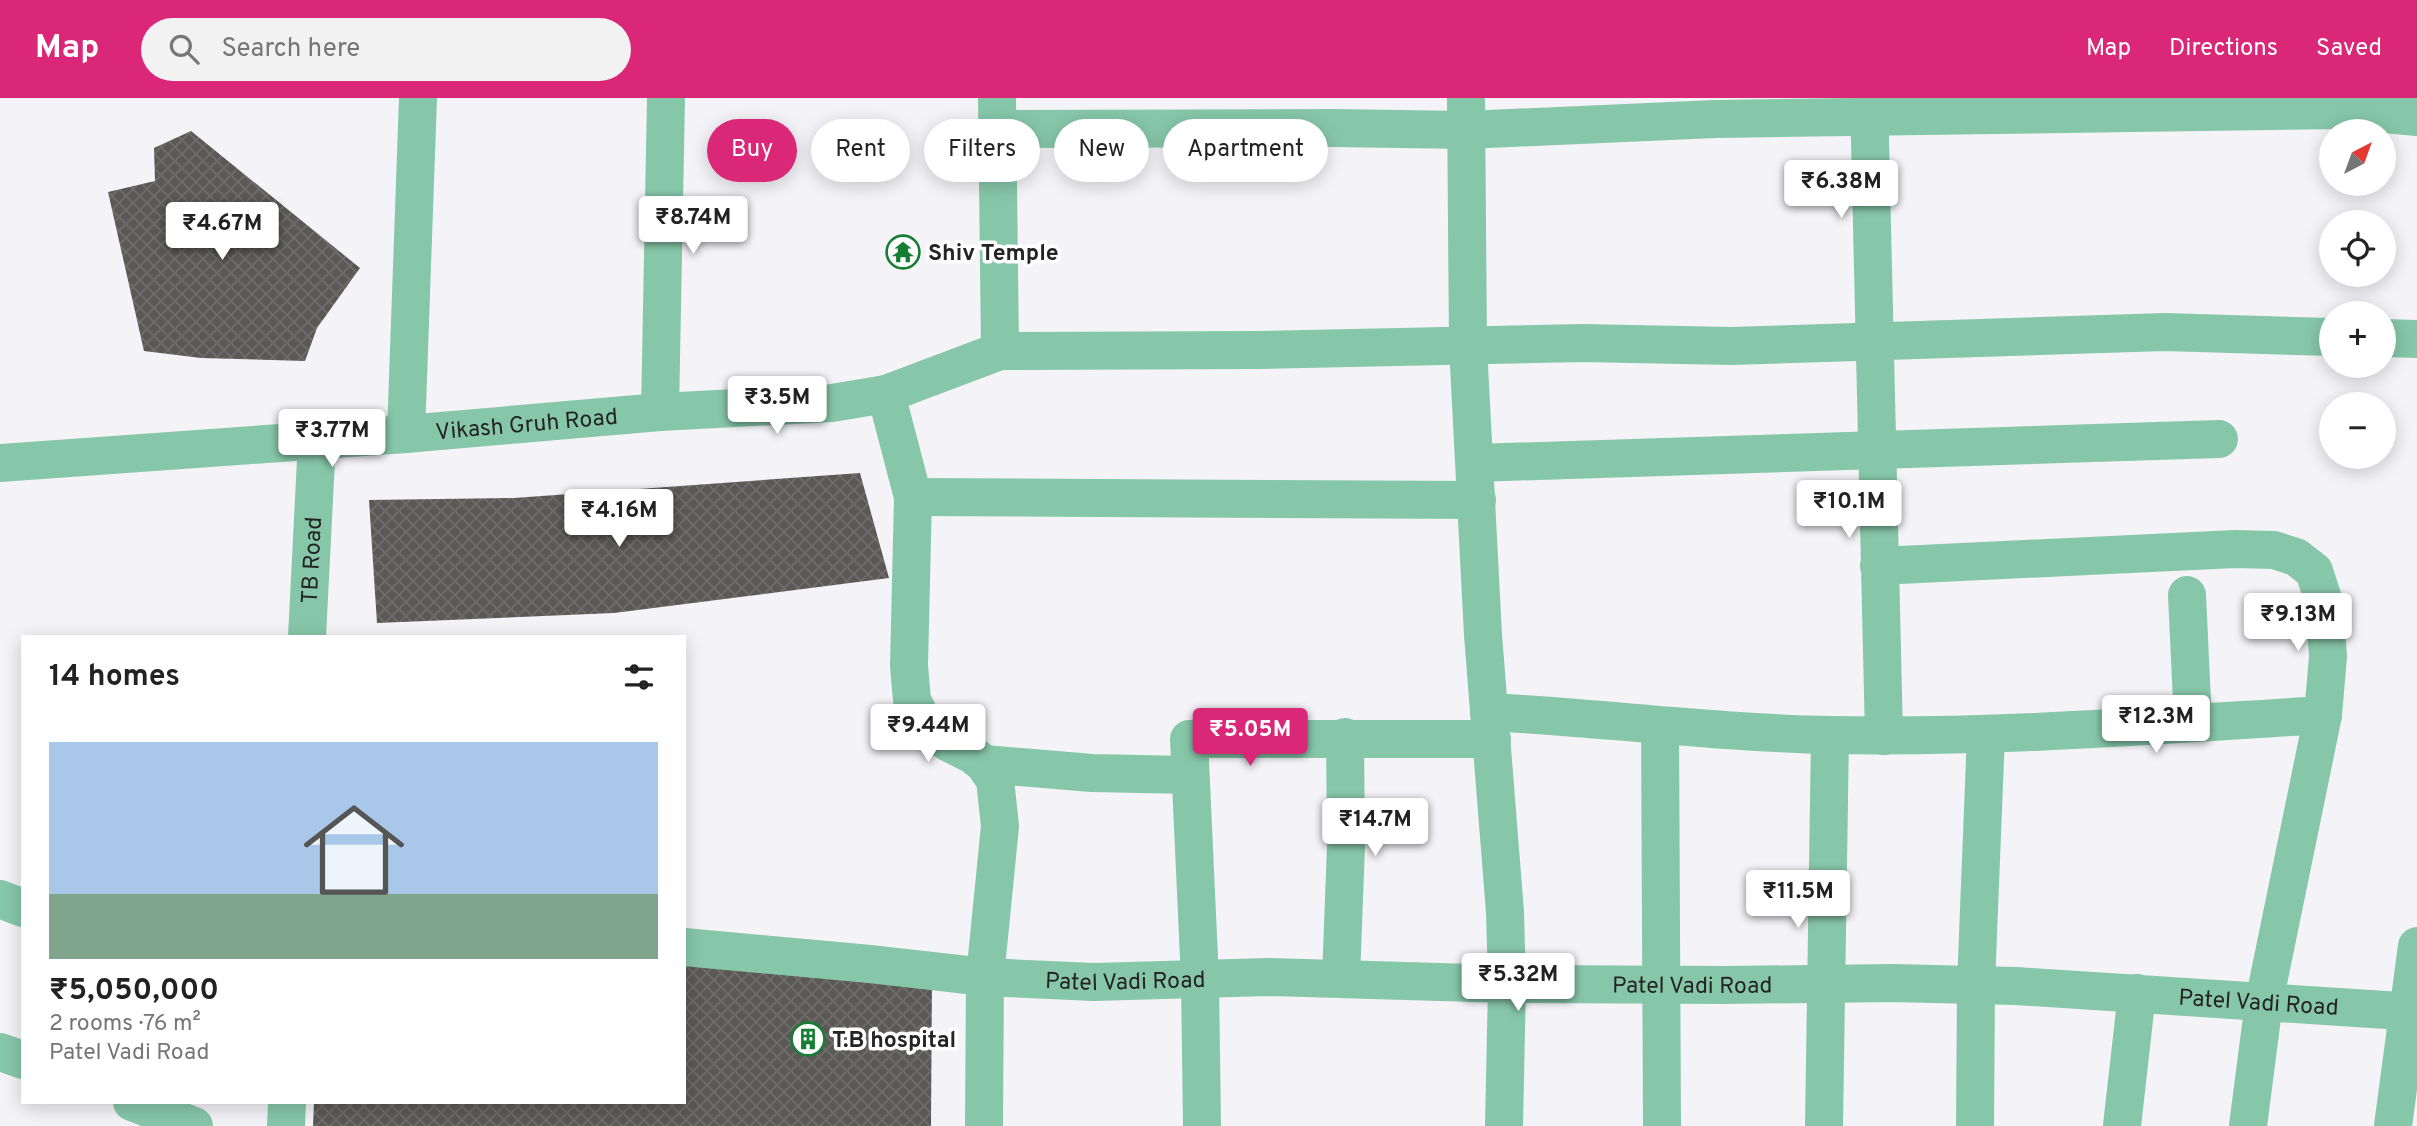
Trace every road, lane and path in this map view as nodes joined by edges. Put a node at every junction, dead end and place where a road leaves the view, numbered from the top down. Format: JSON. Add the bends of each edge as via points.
{"nodes":[{"id":1,"x":418,"y":98,"type":"edge"},
{"id":2,"x":666,"y":98,"type":"edge"},
{"id":3,"x":2378,"y":106,"type":"edge"},
{"id":4,"x":1869,"y":108,"type":"edge"},
{"id":5,"x":1713,"y":109,"type":"edge"},
{"id":6,"x":997,"y":114,"type":"edge"},
{"id":7,"x":1466,"y":114,"type":"edge"},
{"id":8,"x":2417,"y":117,"type":"edge"},
{"id":9,"x":2319,"y":337,"type":"edge"},
{"id":10,"x":2396,"y":338,"type":"edge"},
{"id":11,"x":2417,"y":339,"type":"edge"},
{"id":12,"x":1873,"y":342,"type":"junction"},
{"id":13,"x":1468,"y":346,"type":"junction"},
{"id":14,"x":1000,"y":351,"type":"junction"},
{"id":15,"x":886,"y":394,"type":"junction"},
{"id":16,"x":660,"y":412,"type":"junction"},
{"id":17,"x":406,"y":434,"type":"junction"},
{"id":18,"x":2219,"y":439,"type":"dead end"},
{"id":19,"x":317,"y":440,"type":"junction"},
{"id":20,"x":1876,"y":451,"type":"junction"},
{"id":21,"x":0,"y":463,"type":"edge"},
{"id":22,"x":1475,"y":463,"type":"junction"},
{"id":23,"x":913,"y":497,"type":"junction"},
{"id":24,"x":1477,"y":500,"type":"junction"},
{"id":25,"x":1879,"y":566,"type":"junction"},
{"id":26,"x":2187,"y":595,"type":"dead end"},
{"id":27,"x":307,"y":635,"type":"edge"},
{"id":28,"x":2323,"y":715,"type":"junction"},
{"id":29,"x":2193,"y":723,"type":"junction"},
{"id":30,"x":1491,"y":725,"type":"junction"},
{"id":31,"x":1660,"y":726,"type":"junction"},
{"id":32,"x":1986,"y":734,"type":"junction"},
{"id":33,"x":1830,"y":735,"type":"junction"},
{"id":34,"x":1884,"y":736,"type":"junction"},
{"id":35,"x":1345,"y":737,"type":"junction"},
{"id":36,"x":984,"y":764,"type":"junction"},
{"id":37,"x":1190,"y":775,"type":"junction"},
{"id":38,"x":0,"y":899,"type":"edge"},
{"id":39,"x":21,"y":907,"type":"edge"},
{"id":40,"x":2417,"y":946,"type":"edge"},
{"id":41,"x":686,"y":947,"type":"edge"},
{"id":42,"x":985,"y":977,"type":"junction"},
{"id":43,"x":1341,"y":979,"type":"junction"},
{"id":44,"x":1200,"y":980,"type":"junction"},
{"id":45,"x":1827,"y":983,"type":"junction"},
{"id":46,"x":1507,"y":984,"type":"junction"},
{"id":47,"x":1663,"y":984,"type":"junction"},
{"id":48,"x":1976,"y":985,"type":"junction"},
{"id":49,"x":2137,"y":993,"type":"junction"},
{"id":50,"x":2264,"y":1002,"type":"junction"},
{"id":51,"x":2391,"y":1010,"type":"edge"},
{"id":52,"x":0,"y":1052,"type":"edge"},
{"id":53,"x":21,"y":1059,"type":"edge"},
{"id":54,"x":137,"y":1104,"type":"edge"},
{"id":55,"x":287,"y":1104,"type":"edge"},
{"id":56,"x":194,"y":1126,"type":"edge"},
{"id":57,"x":286,"y":1126,"type":"edge"},
{"id":58,"x":984,"y":1126,"type":"edge"},
{"id":59,"x":1202,"y":1126,"type":"edge"},
{"id":60,"x":1504,"y":1126,"type":"edge"},
{"id":61,"x":1662,"y":1126,"type":"edge"},
{"id":62,"x":1824,"y":1126,"type":"edge"},
{"id":63,"x":1975,"y":1126,"type":"edge"},
{"id":64,"x":2122,"y":1126,"type":"edge"},
{"id":65,"x":2248,"y":1126,"type":"edge"},
{"id":66,"x":2393,"y":1126,"type":"edge"}],
"edges":[{"from":1,"to":17,"type":"street"},
{"from":2,"to":16,"type":"street"},
{"from":3,"to":4,"type":"street","via":[[2341,110]]},
{"from":3,"to":8,"type":"street"},
{"from":4,"to":5,"type":"street"},
{"from":4,"to":12,"type":"street"},
{"from":5,"to":7,"type":"street"},
{"from":6,"to":7,"type":"street","via":[[1333,128]]},
{"from":6,"to":14,"type":"street"},
{"from":7,"to":13,"type":"street"},
{"from":9,"to":12,"type":"street","via":[[2165,332]]},
{"from":10,"to":11,"type":"street"},
{"from":12,"to":13,"type":"street"},
{"from":12,"to":20,"type":"street"},
{"from":13,"to":14,"type":"street"},
{"from":13,"to":22,"type":"street"},
{"from":14,"to":15,"type":"street","name":"Vikash Gruh Road"},
{"from":15,"to":16,"type":"street","name":"Vikash Gruh Road","via":[[832,403]]},
{"from":15,"to":23,"type":"street"},
{"from":16,"to":17,"type":"street","name":"Vikash Gruh Road"},
{"from":17,"to":19,"type":"street","name":"Vikash Gruh Road"},
{"from":18,"to":20,"type":"street"},
{"from":19,"to":21,"type":"street","name":"Vikash Gruh Road"},
{"from":19,"to":27,"type":"street","name":"TB Road"},
{"from":20,"to":22,"type":"street"},
{"from":20,"to":25,"type":"street"},
{"from":22,"to":24,"type":"street"},
{"from":23,"to":24,"type":"street"},
{"from":23,"to":36,"type":"street","via":[[912,700],[924,724]]},
{"from":24,"to":30,"type":"street"},
{"from":25,"to":28,"type":"street","via":[[2235,549],[2274,550],[2296,557],[2314,571],[2324,602],[2328,656]]},
{"from":25,"to":34,"type":"street"},
{"from":26,"to":29,"type":"street"},
{"from":28,"to":29,"type":"street"},
{"from":28,"to":50,"type":"street"},
{"from":29,"to":32,"type":"street"},
{"from":30,"to":31,"type":"street","via":[[1581,717]]},
{"from":30,"to":35,"type":"street"},
{"from":30,"to":46,"type":"street"},
{"from":31,"to":33,"type":"street"},
{"from":31,"to":47,"type":"street"},
{"from":32,"to":34,"type":"street"},
{"from":32,"to":48,"type":"street"},
{"from":33,"to":34,"type":"street"},
{"from":33,"to":45,"type":"street"},
{"from":35,"to":37,"type":"street","via":[[1189,739]]},
{"from":35,"to":43,"type":"street"},
{"from":36,"to":37,"type":"street","via":[[1092,774]]},
{"from":36,"to":42,"type":"street","via":[[995,780],[1000,826]]},
{"from":37,"to":44,"type":"street"},
{"from":38,"to":39,"type":"street"},
{"from":40,"to":51,"type":"street"},
{"from":41,"to":42,"type":"street","name":"Patel Vadi Road"},
{"from":42,"to":44,"type":"street","name":"Patel Vadi Road"},
{"from":42,"to":58,"type":"street"},
{"from":43,"to":44,"type":"street","name":"Patel Vadi Road"},
{"from":43,"to":46,"type":"street","name":"Patel Vadi Road"},
{"from":44,"to":59,"type":"street"},
{"from":45,"to":47,"type":"street","name":"Patel Vadi Road"},
{"from":45,"to":48,"type":"street","name":"Patel Vadi Road"},
{"from":45,"to":62,"type":"street"},
{"from":46,"to":47,"type":"street","name":"Patel Vadi Road"},
{"from":46,"to":60,"type":"street"},
{"from":47,"to":61,"type":"street"},
{"from":48,"to":49,"type":"street","name":"Patel Vadi Road"},
{"from":48,"to":63,"type":"street"},
{"from":49,"to":50,"type":"street","name":"Patel Vadi Road"},
{"from":49,"to":64,"type":"street"},
{"from":50,"to":51,"type":"street","name":"Patel Vadi Road"},
{"from":50,"to":65,"type":"street"},
{"from":51,"to":66,"type":"street"},
{"from":52,"to":53,"type":"street"},
{"from":54,"to":56,"type":"street"},
{"from":55,"to":57,"type":"street"}]}
